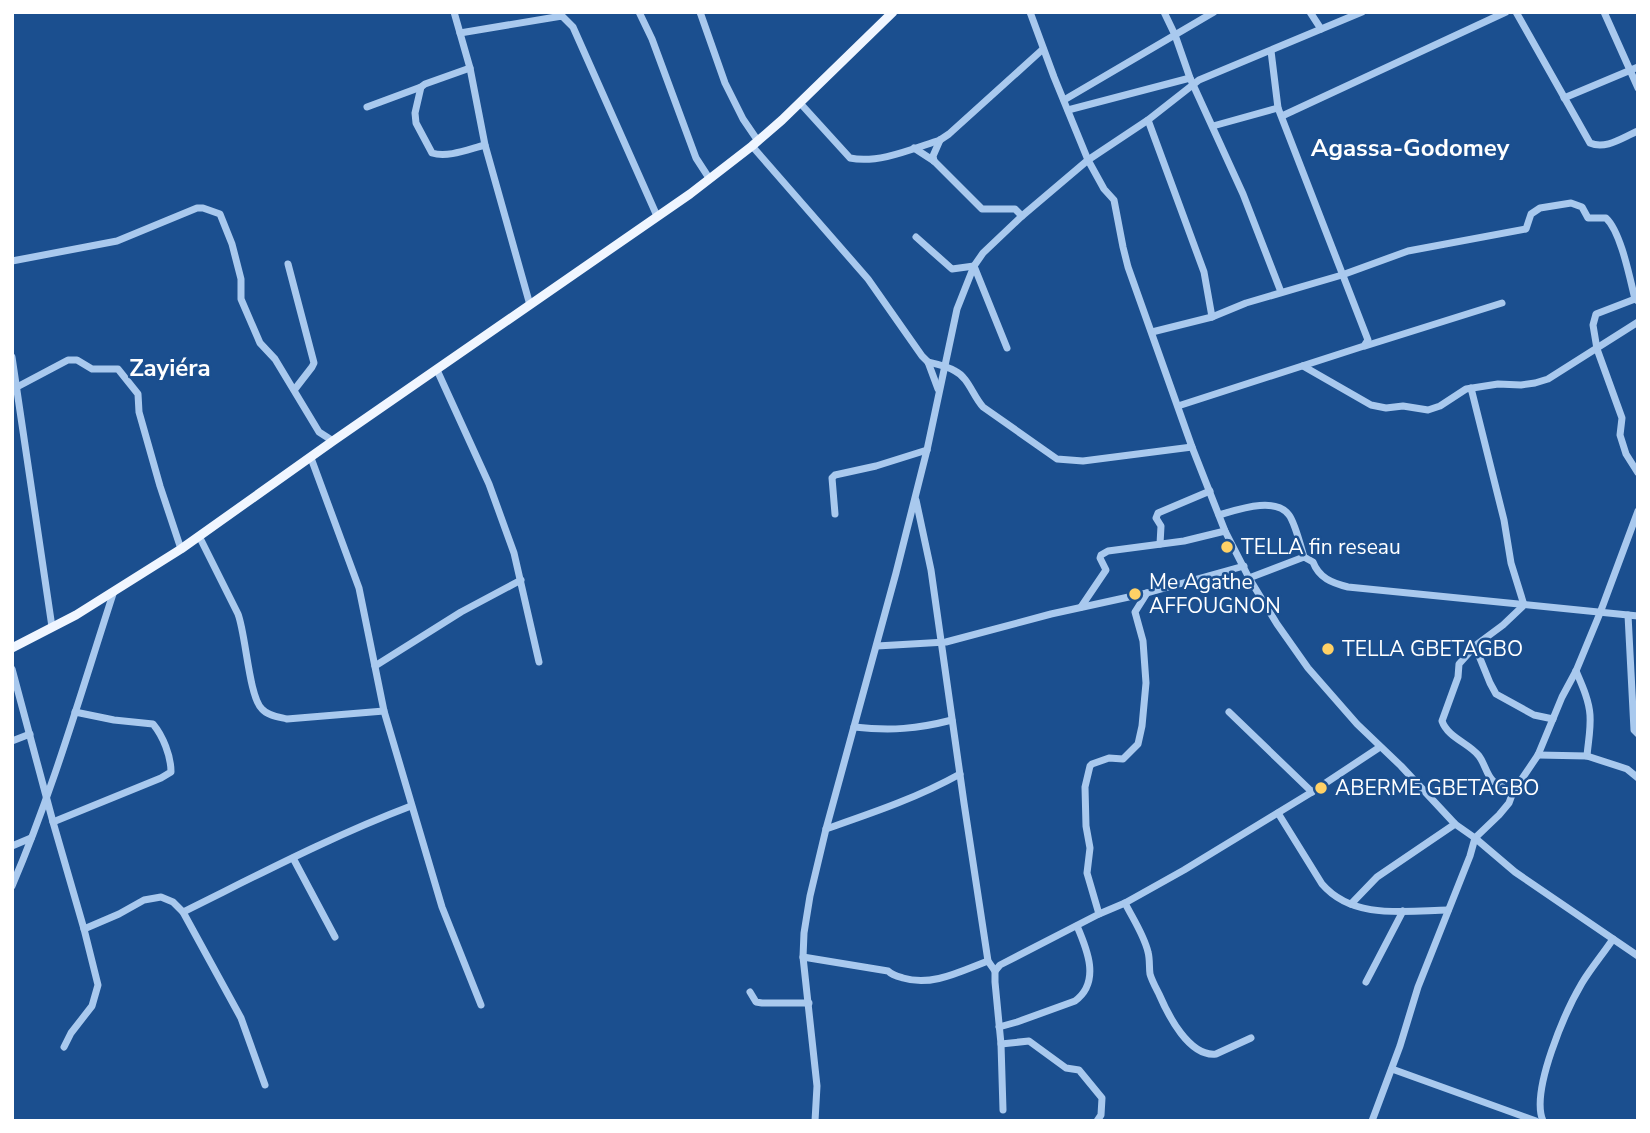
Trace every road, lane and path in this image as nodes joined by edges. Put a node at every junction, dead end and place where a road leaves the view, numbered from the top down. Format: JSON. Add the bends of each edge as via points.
{"nodes":[{"id":1,"x":454,"y":12,"type":"edge"},
{"id":2,"x":639,"y":12,"type":"edge"},
{"id":3,"x":700,"y":12,"type":"edge"},
{"id":4,"x":893,"y":12,"type":"edge"},
{"id":5,"x":1030,"y":12,"type":"edge"},
{"id":6,"x":1164,"y":12,"type":"edge"},
{"id":7,"x":1214,"y":12,"type":"edge"},
{"id":8,"x":1310,"y":12,"type":"edge"},
{"id":9,"x":1362,"y":12,"type":"edge"},
{"id":10,"x":1506,"y":12,"type":"edge"},
{"id":11,"x":1516,"y":12,"type":"edge"},
{"id":12,"x":1604,"y":12,"type":"edge"},
{"id":13,"x":1321,"y":29,"type":"junction"},
{"id":14,"x":460,"y":33,"type":"junction"},
{"id":15,"x":1175,"y":35,"type":"junction"},
{"id":16,"x":1043,"y":49,"type":"junction"},
{"id":17,"x":1271,"y":51,"type":"junction"},
{"id":18,"x":470,"y":68,"type":"junction"},
{"id":19,"x":1634,"y":68,"type":"edge"},
{"id":20,"x":1192,"y":81,"type":"junction"},
{"id":21,"x":421,"y":87,"type":"junction"},
{"id":22,"x":1638,"y":88,"type":"edge"},
{"id":23,"x":1564,"y":98,"type":"junction"},
{"id":24,"x":1064,"y":100,"type":"junction"},
{"id":25,"x":800,"y":103,"type":"junction"},
{"id":26,"x":367,"y":107,"type":"dead end"},
{"id":27,"x":1068,"y":110,"type":"junction"},
{"id":28,"x":1280,"y":112,"type":"junction"},
{"id":29,"x":1148,"y":120,"type":"junction"},
{"id":30,"x":1213,"y":127,"type":"junction"},
{"id":31,"x":1638,"y":131,"type":"edge"},
{"id":32,"x":940,"y":141,"type":"junction"},
{"id":33,"x":755,"y":144,"type":"junction"},
{"id":34,"x":485,"y":145,"type":"junction"},
{"id":35,"x":914,"y":148,"type":"junction"},
{"id":36,"x":1088,"y":160,"type":"junction"},
{"id":37,"x":934,"y":161,"type":"junction"},
{"id":38,"x":709,"y":178,"type":"junction"},
{"id":39,"x":657,"y":216,"type":"junction"},
{"id":40,"x":1022,"y":216,"type":"junction"},
{"id":41,"x":916,"y":237,"type":"dead end"},
{"id":42,"x":12,"y":261,"type":"edge"},
{"id":43,"x":288,"y":264,"type":"dead end"},
{"id":44,"x":974,"y":266,"type":"junction"},
{"id":45,"x":1342,"y":275,"type":"junction"},
{"id":46,"x":1281,"y":292,"type":"junction"},
{"id":47,"x":1637,"y":300,"type":"edge"},
{"id":48,"x":1502,"y":303,"type":"dead end"},
{"id":49,"x":530,"y":305,"type":"junction"},
{"id":50,"x":1212,"y":317,"type":"junction"},
{"id":51,"x":1638,"y":322,"type":"edge"},
{"id":52,"x":1152,"y":332,"type":"junction"},
{"id":53,"x":1364,"y":346,"type":"junction"},
{"id":54,"x":1007,"y":348,"type":"dead end"},
{"id":55,"x":1597,"y":349,"type":"junction"},
{"id":56,"x":12,"y":357,"type":"edge"},
{"id":57,"x":928,"y":362,"type":"junction"},
{"id":58,"x":1303,"y":366,"type":"junction"},
{"id":59,"x":944,"y":367,"type":"junction"},
{"id":60,"x":437,"y":370,"type":"junction"},
{"id":61,"x":17,"y":387,"type":"junction"},
{"id":62,"x":1471,"y":388,"type":"junction"},
{"id":63,"x":295,"y":389,"type":"junction"},
{"id":64,"x":939,"y":390,"type":"junction"},
{"id":65,"x":1178,"y":406,"type":"junction"},
{"id":66,"x":333,"y":441,"type":"junction"},
{"id":67,"x":1192,"y":447,"type":"junction"},
{"id":68,"x":927,"y":450,"type":"junction"},
{"id":69,"x":311,"y":458,"type":"junction"},
{"id":70,"x":1638,"y":473,"type":"edge"},
{"id":71,"x":1210,"y":491,"type":"junction"},
{"id":72,"x":915,"y":496,"type":"junction"},
{"id":73,"x":1638,"y":511,"type":"edge"},
{"id":74,"x":835,"y":514,"type":"dead end"},
{"id":75,"x":1219,"y":515,"type":"junction"},
{"id":76,"x":1225,"y":531,"type":"junction"},
{"id":77,"x":199,"y":536,"type":"junction"},
{"id":78,"x":1160,"y":544,"type":"junction"},
{"id":79,"x":181,"y":549,"type":"junction"},
{"id":80,"x":1304,"y":557,"type":"junction"},
{"id":81,"x":1244,"y":566,"type":"junction"},
{"id":82,"x":1249,"y":578,"type":"junction"},
{"id":83,"x":521,"y":580,"type":"junction"},
{"id":84,"x":114,"y":591,"type":"junction"},
{"id":85,"x":1147,"y":593,"type":"junction"},
{"id":86,"x":1524,"y":605,"type":"junction"},
{"id":87,"x":1080,"y":608,"type":"junction"},
{"id":88,"x":1600,"y":613,"type":"junction"},
{"id":89,"x":1628,"y":615,"type":"junction"},
{"id":90,"x":1638,"y":616,"type":"edge"},
{"id":91,"x":52,"y":627,"type":"junction"},
{"id":92,"x":940,"y":642,"type":"junction"},
{"id":93,"x":877,"y":646,"type":"junction"},
{"id":94,"x":1475,"y":646,"type":"junction"},
{"id":95,"x":12,"y":648,"type":"edge"},
{"id":96,"x":539,"y":662,"type":"dead end"},
{"id":97,"x":375,"y":666,"type":"junction"},
{"id":98,"x":12,"y":669,"type":"edge"},
{"id":99,"x":1576,"y":671,"type":"junction"},
{"id":100,"x":384,"y":711,"type":"junction"},
{"id":101,"x":75,"y":712,"type":"junction"},
{"id":102,"x":1228,"y":712,"type":"dead end"},
{"id":103,"x":1553,"y":719,"type":"junction"},
{"id":104,"x":952,"y":720,"type":"junction"},
{"id":105,"x":854,"y":727,"type":"junction"},
{"id":106,"x":30,"y":734,"type":"junction"},
{"id":107,"x":1638,"y":734,"type":"edge"},
{"id":108,"x":12,"y":741,"type":"edge"},
{"id":109,"x":1380,"y":747,"type":"junction"},
{"id":110,"x":1538,"y":755,"type":"junction"},
{"id":111,"x":1587,"y":756,"type":"junction"},
{"id":112,"x":960,"y":774,"type":"junction"},
{"id":113,"x":1638,"y":778,"type":"edge"},
{"id":114,"x":1312,"y":792,"type":"junction"},
{"id":115,"x":1513,"y":792,"type":"junction"},
{"id":116,"x":46,"y":795,"type":"junction"},
{"id":117,"x":411,"y":806,"type":"junction"},
{"id":118,"x":1278,"y":813,"type":"junction"},
{"id":119,"x":53,"y":822,"type":"junction"},
{"id":120,"x":1455,"y":824,"type":"junction"},
{"id":121,"x":826,"y":829,"type":"junction"},
{"id":122,"x":31,"y":838,"type":"junction"},
{"id":123,"x":1475,"y":838,"type":"junction"},
{"id":124,"x":12,"y":846,"type":"edge"},
{"id":125,"x":293,"y":858,"type":"junction"},
{"id":126,"x":12,"y":886,"type":"edge"},
{"id":127,"x":1125,"y":903,"type":"junction"},
{"id":128,"x":1351,"y":904,"type":"junction"},
{"id":129,"x":1448,"y":910,"type":"junction"},
{"id":130,"x":1403,"y":911,"type":"junction"},
{"id":131,"x":183,"y":912,"type":"junction"},
{"id":132,"x":1099,"y":914,"type":"junction"},
{"id":133,"x":1077,"y":926,"type":"junction"},
{"id":134,"x":84,"y":929,"type":"junction"},
{"id":135,"x":335,"y":937,"type":"dead end"},
{"id":136,"x":1613,"y":939,"type":"junction"},
{"id":137,"x":1638,"y":956,"type":"edge"},
{"id":138,"x":803,"y":957,"type":"junction"},
{"id":139,"x":988,"y":961,"type":"junction"},
{"id":140,"x":995,"y":971,"type":"junction"},
{"id":141,"x":1366,"y":982,"type":"dead end"},
{"id":142,"x":750,"y":992,"type":"dead end"},
{"id":143,"x":809,"y":1003,"type":"junction"},
{"id":144,"x":481,"y":1005,"type":"dead end"},
{"id":145,"x":999,"y":1027,"type":"junction"},
{"id":146,"x":1251,"y":1038,"type":"dead end"},
{"id":147,"x":1000,"y":1044,"type":"junction"},
{"id":148,"x":64,"y":1047,"type":"dead end"},
{"id":149,"x":1392,"y":1069,"type":"junction"},
{"id":150,"x":265,"y":1084,"type":"dead end"},
{"id":151,"x":1003,"y":1110,"type":"dead end"},
{"id":152,"x":815,"y":1121,"type":"edge"},
{"id":153,"x":1097,"y":1121,"type":"edge"},
{"id":154,"x":1372,"y":1121,"type":"edge"},
{"id":155,"x":1536,"y":1121,"type":"edge"},
{"id":156,"x":1543,"y":1121,"type":"edge"}],
"edges":[{"from":1,"to":14,"type":"street"},
{"from":2,"to":38,"type":"street","via":[[696,158]]},
{"from":3,"to":33,"type":"street","via":[[725,83]]},
{"from":4,"to":25,"type":"main road"},
{"from":5,"to":16,"type":"street"},
{"from":6,"to":15,"type":"street"},
{"from":7,"to":15,"type":"street"},
{"from":8,"to":13,"type":"street"},
{"from":9,"to":13,"type":"street"},
{"from":10,"to":28,"type":"street"},
{"from":11,"to":23,"type":"street"},
{"from":12,"to":19,"type":"street"},
{"from":13,"to":17,"type":"street"},
{"from":14,"to":18,"type":"street"},
{"from":14,"to":39,"type":"street","via":[[562,16],[573,27]]},
{"from":15,"to":20,"type":"street"},
{"from":15,"to":24,"type":"street"},
{"from":16,"to":24,"type":"street"},
{"from":16,"to":32,"type":"street"},
{"from":17,"to":20,"type":"street"},
{"from":17,"to":28,"type":"street"},
{"from":18,"to":21,"type":"street"},
{"from":18,"to":34,"type":"street"},
{"from":19,"to":22,"type":"street"},
{"from":19,"to":23,"type":"street"},
{"from":20,"to":27,"type":"street"},
{"from":20,"to":29,"type":"street"},
{"from":20,"to":30,"type":"street"},
{"from":21,"to":26,"type":"street"},
{"from":21,"to":34,"type":"street","via":[[416,123],[432,153]]},
{"from":23,"to":31,"type":"street","via":[[1590,143],[1605,146]]},
{"from":24,"to":27,"type":"street"},
{"from":25,"to":33,"type":"main road"},
{"from":25,"to":35,"type":"street","via":[[850,158],[874,160]]},
{"from":27,"to":36,"type":"street"},
{"from":28,"to":30,"type":"street"},
{"from":28,"to":45,"type":"street"},
{"from":29,"to":36,"type":"street"},
{"from":29,"to":50,"type":"street","via":[[1204,272]]},
{"from":30,"to":46,"type":"street"},
{"from":32,"to":35,"type":"street"},
{"from":32,"to":37,"type":"street"},
{"from":33,"to":38,"type":"main road"},
{"from":33,"to":57,"type":"street","via":[[868,279]]},
{"from":34,"to":49,"type":"street"},
{"from":35,"to":37,"type":"street"},
{"from":36,"to":40,"type":"street"},
{"from":36,"to":52,"type":"street","via":[[1114,200],[1123,247]]},
{"from":37,"to":40,"type":"street","via":[[982,209],[1015,209]]},
{"from":38,"to":39,"type":"main road"},
{"from":39,"to":49,"type":"main road"},
{"from":40,"to":44,"type":"street"},
{"from":41,"to":44,"type":"street","via":[[952,269]]},
{"from":42,"to":63,"type":"street","via":[[117,241],[197,208],[215,211],[232,244],[241,299],[260,343]]},
{"from":43,"to":63,"type":"street","via":[[314,363]]},
{"from":44,"to":54,"type":"street"},
{"from":44,"to":59,"type":"street","via":[[957,309]]},
{"from":45,"to":46,"type":"street"},
{"from":45,"to":47,"type":"street","via":[[1408,251],[1526,229],[1531,214],[1541,208],[1571,203],[1582,207],[1588,218],[1610,222]]},
{"from":45,"to":53,"type":"street","via":[[1368,337]]},
{"from":46,"to":50,"type":"street"},
{"from":47,"to":55,"type":"street","via":[[1596,314]]},
{"from":48,"to":53,"type":"street"},
{"from":49,"to":60,"type":"main road"},
{"from":50,"to":52,"type":"street"},
{"from":51,"to":55,"type":"street"},
{"from":52,"to":65,"type":"street"},
{"from":53,"to":58,"type":"street"},
{"from":55,"to":62,"type":"street","via":[[1548,379]]},
{"from":55,"to":70,"type":"street","via":[[1622,418],[1620,435],[1626,454]]},
{"from":56,"to":61,"type":"street"},
{"from":57,"to":59,"type":"street"},
{"from":57,"to":64,"type":"street"},
{"from":58,"to":62,"type":"street","via":[[1378,408],[1403,405],[1428,410]]},
{"from":58,"to":65,"type":"street"},
{"from":59,"to":64,"type":"street"},
{"from":59,"to":67,"type":"street","via":[[962,376],[983,407],[1057,458],[1083,461]]},
{"from":60,"to":66,"type":"main road"},
{"from":60,"to":83,"type":"street","via":[[489,484]]},
{"from":61,"to":79,"type":"street","via":[[72,359],[92,369],[118,369],[138,394],[139,412]]},
{"from":61,"to":91,"type":"street"},
{"from":62,"to":86,"type":"street"},
{"from":63,"to":66,"type":"street","via":[[319,432]]},
{"from":64,"to":68,"type":"street"},
{"from":65,"to":67,"type":"street"},
{"from":66,"to":69,"type":"main road"},
{"from":67,"to":71,"type":"street"},
{"from":68,"to":72,"type":"street"},
{"from":68,"to":74,"type":"street","via":[[835,475]]},
{"from":69,"to":77,"type":"main road"},
{"from":69,"to":97,"type":"street","via":[[359,588]]},
{"from":71,"to":75,"type":"street"},
{"from":71,"to":78,"type":"street","via":[[1158,513]]},
{"from":72,"to":92,"type":"street"},
{"from":72,"to":93,"type":"street"},
{"from":73,"to":88,"type":"street"},
{"from":75,"to":76,"type":"street"},
{"from":75,"to":80,"type":"street","via":[[1260,505],[1277,507],[1290,515]]},
{"from":76,"to":78,"type":"street"},
{"from":76,"to":81,"type":"street"},
{"from":77,"to":79,"type":"main road"},
{"from":77,"to":100,"type":"street","via":[[239,614],[252,686],[261,709],[287,719]]},
{"from":78,"to":87,"type":"street","via":[[1101,555],[1106,570]]},
{"from":79,"to":84,"type":"main road"},
{"from":80,"to":82,"type":"street"},
{"from":80,"to":86,"type":"street","via":[[1322,576],[1348,587]]},
{"from":81,"to":82,"type":"street"},
{"from":81,"to":85,"type":"street"},
{"from":82,"to":109,"type":"street","via":[[1308,668]]},
{"from":83,"to":96,"type":"street"},
{"from":83,"to":97,"type":"street"},
{"from":84,"to":91,"type":"main road"},
{"from":84,"to":101,"type":"street"},
{"from":85,"to":87,"type":"street"},
{"from":85,"to":132,"type":"street","via":[[1135,612],[1143,640],[1146,683],[1138,744],[1123,759],[1092,764],[1085,787],[1090,840],[1087,873]]},
{"from":86,"to":88,"type":"street"},
{"from":86,"to":94,"type":"street"},
{"from":87,"to":92,"type":"street"},
{"from":88,"to":89,"type":"street"},
{"from":88,"to":99,"type":"street"},
{"from":89,"to":90,"type":"street"},
{"from":89,"to":107,"type":"street","via":[[1634,730]]},
{"from":91,"to":95,"type":"main road"},
{"from":92,"to":93,"type":"street"},
{"from":92,"to":104,"type":"street"},
{"from":93,"to":105,"type":"street"},
{"from":94,"to":103,"type":"street","via":[[1496,694],[1534,715]]},
{"from":94,"to":115,"type":"street","via":[[1459,664],[1442,722],[1477,753],[1495,783]]},
{"from":97,"to":100,"type":"street"},
{"from":98,"to":106,"type":"street"},
{"from":99,"to":103,"type":"street"},
{"from":99,"to":111,"type":"street","via":[[1590,713]]},
{"from":100,"to":117,"type":"street"},
{"from":101,"to":116,"type":"street"},
{"from":101,"to":119,"type":"street","via":[[153,724],[171,762],[170,772]]},
{"from":102,"to":114,"type":"street"},
{"from":103,"to":110,"type":"street"},
{"from":104,"to":105,"type":"street","via":[[910,729]]},
{"from":104,"to":112,"type":"street"},
{"from":105,"to":121,"type":"street"},
{"from":106,"to":108,"type":"street"},
{"from":106,"to":116,"type":"street"},
{"from":109,"to":114,"type":"street"},
{"from":109,"to":120,"type":"street"},
{"from":110,"to":111,"type":"street"},
{"from":110,"to":115,"type":"street"},
{"from":111,"to":113,"type":"street","via":[[1628,769]]},
{"from":112,"to":121,"type":"street","via":[[896,805]]},
{"from":112,"to":139,"type":"street"},
{"from":114,"to":118,"type":"street"},
{"from":115,"to":123,"type":"street","via":[[1509,803]]},
{"from":116,"to":119,"type":"street"},
{"from":116,"to":122,"type":"street"},
{"from":117,"to":125,"type":"street"},
{"from":117,"to":144,"type":"street","via":[[442,907]]},
{"from":118,"to":127,"type":"street"},
{"from":118,"to":128,"type":"street","via":[[1328,892]]},
{"from":119,"to":134,"type":"street"},
{"from":120,"to":123,"type":"street"},
{"from":120,"to":128,"type":"street","via":[[1377,877]]},
{"from":121,"to":138,"type":"street","via":[[810,896]]},
{"from":122,"to":124,"type":"street"},
{"from":122,"to":126,"type":"street"},
{"from":123,"to":129,"type":"street"},
{"from":123,"to":136,"type":"street","via":[[1515,872]]},
{"from":125,"to":131,"type":"street"},
{"from":125,"to":135,"type":"street"},
{"from":127,"to":132,"type":"street"},
{"from":127,"to":146,"type":"street","via":[[1148,953],[1150,976],[1184,1037],[1211,1055]]},
{"from":128,"to":130,"type":"street","via":[[1376,911]]},
{"from":129,"to":130,"type":"street"},
{"from":129,"to":149,"type":"street"},
{"from":130,"to":141,"type":"street"},
{"from":131,"to":134,"type":"street","via":[[161,897],[144,900]]},
{"from":131,"to":150,"type":"street","via":[[241,1018]]},
{"from":132,"to":133,"type":"street"},
{"from":133,"to":140,"type":"street"},
{"from":133,"to":145,"type":"street","via":[[1090,969],[1080,997]]},
{"from":134,"to":148,"type":"street","via":[[98,985],[92,1006]]},
{"from":136,"to":137,"type":"street"},
{"from":136,"to":156,"type":"street","via":[[1582,984],[1549,1056],[1541,1093]]},
{"from":138,"to":139,"type":"street","via":[[924,982]]},
{"from":138,"to":143,"type":"street"},
{"from":139,"to":140,"type":"street"},
{"from":140,"to":145,"type":"street"},
{"from":142,"to":143,"type":"street","via":[[756,1002]]},
{"from":143,"to":152,"type":"street","via":[[817,1086]]},
{"from":145,"to":147,"type":"street"},
{"from":147,"to":151,"type":"street"},
{"from":147,"to":153,"type":"street","via":[[1029,1041],[1066,1068],[1079,1070],[1102,1098]]},
{"from":149,"to":154,"type":"street"},
{"from":149,"to":155,"type":"street"}]}
